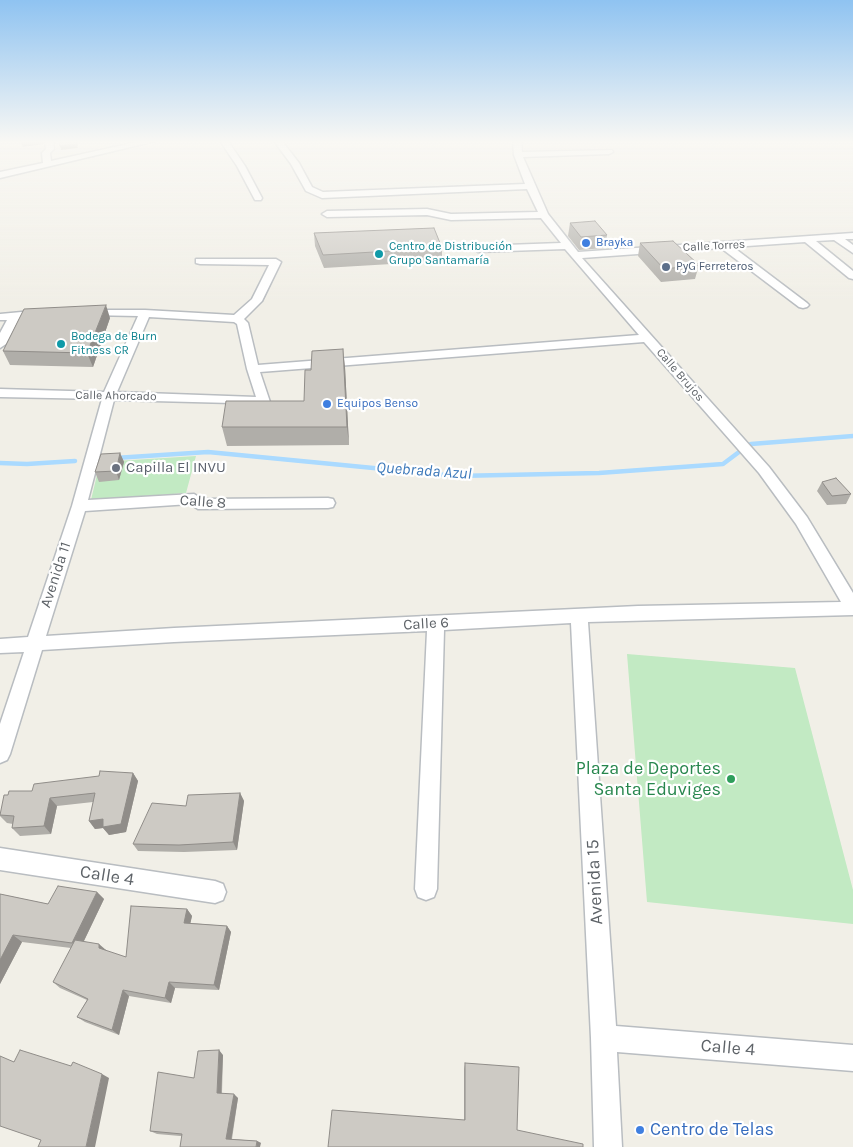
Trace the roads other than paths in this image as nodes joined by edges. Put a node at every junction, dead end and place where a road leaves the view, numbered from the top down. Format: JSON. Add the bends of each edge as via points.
{"nodes":[{"id":1,"x":256,"y":195,"type":"edge"},
{"id":2,"x":534,"y":195,"type":"edge"},
{"id":3,"x":258,"y":198,"type":"dead end"},
{"id":4,"x":327,"y":214,"type":"dead end"},
{"id":5,"x":544,"y":215,"type":"junction"},
{"id":6,"x":853,"y":236,"type":"edge"},
{"id":7,"x":837,"y":238,"type":"junction"},
{"id":8,"x":808,"y":240,"type":"junction"},
{"id":9,"x":725,"y":246,"type":"junction"},
{"id":10,"x":478,"y":250,"type":"dead end"},
{"id":11,"x":853,"y":250,"type":"edge"},
{"id":12,"x":572,"y":251,"type":"junction"},
{"id":13,"x":200,"y":261,"type":"dead end"},
{"id":14,"x":853,"y":276,"type":"edge"},
{"id":15,"x":803,"y":305,"type":"dead end"},
{"id":16,"x":80,"y":312,"type":"edge"},
{"id":17,"x":52,"y":313,"type":"edge"},
{"id":18,"x":145,"y":313,"type":"junction"},
{"id":19,"x":15,"y":315,"type":"junction"},
{"id":20,"x":0,"y":317,"type":"edge"},
{"id":21,"x":237,"y":319,"type":"junction"},
{"id":22,"x":648,"y":338,"type":"junction"},
{"id":23,"x":0,"y":344,"type":"edge"},
{"id":24,"x":253,"y":369,"type":"junction"},
{"id":25,"x":0,"y":393,"type":"edge"},
{"id":26,"x":109,"y":396,"type":"junction"},
{"id":27,"x":232,"y":399,"type":"joint"},
{"id":28,"x":328,"y":503,"type":"dead end"},
{"id":29,"x":78,"y":506,"type":"junction"},
{"id":30,"x":847,"y":589,"type":"edge"},
{"id":31,"x":853,"y":608,"type":"edge"},
{"id":32,"x":580,"y":617,"type":"junction"},
{"id":33,"x":436,"y":624,"type":"junction"},
{"id":34,"x":34,"y":644,"type":"junction"},
{"id":35,"x":0,"y":646,"type":"edge"},
{"id":36,"x":0,"y":754,"type":"edge"},
{"id":37,"x":0,"y":859,"type":"edge"},
{"id":38,"x":426,"y":889,"type":"dead end"},
{"id":39,"x":215,"y":892,"type":"dead end"},
{"id":40,"x":604,"y":1038,"type":"junction"},
{"id":41,"x":853,"y":1058,"type":"edge"},
{"id":42,"x":608,"y":1147,"type":"edge"}],
"edges":[{"from":1,"to":3,"type":"street"},
{"from":2,"to":5,"type":"street","name":"Calle Brujos"},
{"from":4,"to":5,"type":"street"},
{"from":5,"to":12,"type":"street","name":"Calle Brujos"},
{"from":6,"to":7,"type":"street","name":"Calle Torres"},
{"from":7,"to":8,"type":"street","name":"Calle Torres"},
{"from":7,"to":11,"type":"street"},
{"from":8,"to":9,"type":"street","name":"Calle Torres"},
{"from":8,"to":14,"type":"street"},
{"from":9,"to":12,"type":"street","name":"Calle Torres"},
{"from":9,"to":15,"type":"street"},
{"from":10,"to":12,"type":"street","name":"Calle Torres"},
{"from":12,"to":22,"type":"street","name":"Calle Brujos"},
{"from":13,"to":21,"type":"street","via":[[276,262],[257,301]]},
{"from":16,"to":18,"type":"street"},
{"from":17,"to":19,"type":"street"},
{"from":18,"to":21,"type":"street"},
{"from":18,"to":26,"type":"street","name":"Avenida 11"},
{"from":19,"to":20,"type":"street"},
{"from":19,"to":23,"type":"street"},
{"from":21,"to":24,"type":"street","via":[[242,323]]},
{"from":22,"to":24,"type":"street"},
{"from":22,"to":30,"type":"street","name":"Calle Brujos","via":[[764,470]]},
{"from":24,"to":27,"type":"street","via":[[264,402]]},
{"from":25,"to":26,"type":"street","name":"Calle Ahorcado"},
{"from":26,"to":27,"type":"street","name":"Calle Ahorcado"},
{"from":26,"to":29,"type":"street","name":"Avenida 11"},
{"from":28,"to":29,"type":"street","name":"Calle 8","via":[[198,504],[194,499]]},
{"from":29,"to":34,"type":"street","name":"Avenida 11"},
{"from":30,"to":31,"type":"street","name":"Calle Brujos"},
{"from":31,"to":32,"type":"street","name":"Calle 6"},
{"from":32,"to":33,"type":"street","name":"Calle 6"},
{"from":32,"to":40,"type":"street","name":"Avenida 15"},
{"from":33,"to":34,"type":"street","name":"Calle 6","via":[[184,634]]},
{"from":33,"to":38,"type":"street"},
{"from":34,"to":35,"type":"street","name":"Calle 6"},
{"from":34,"to":36,"type":"street","name":"Avenida 11"},
{"from":37,"to":39,"type":"street","name":"Calle 4"},
{"from":40,"to":41,"type":"street","name":"Calle 4"},
{"from":40,"to":42,"type":"street","name":"Avenida 15"}]}
